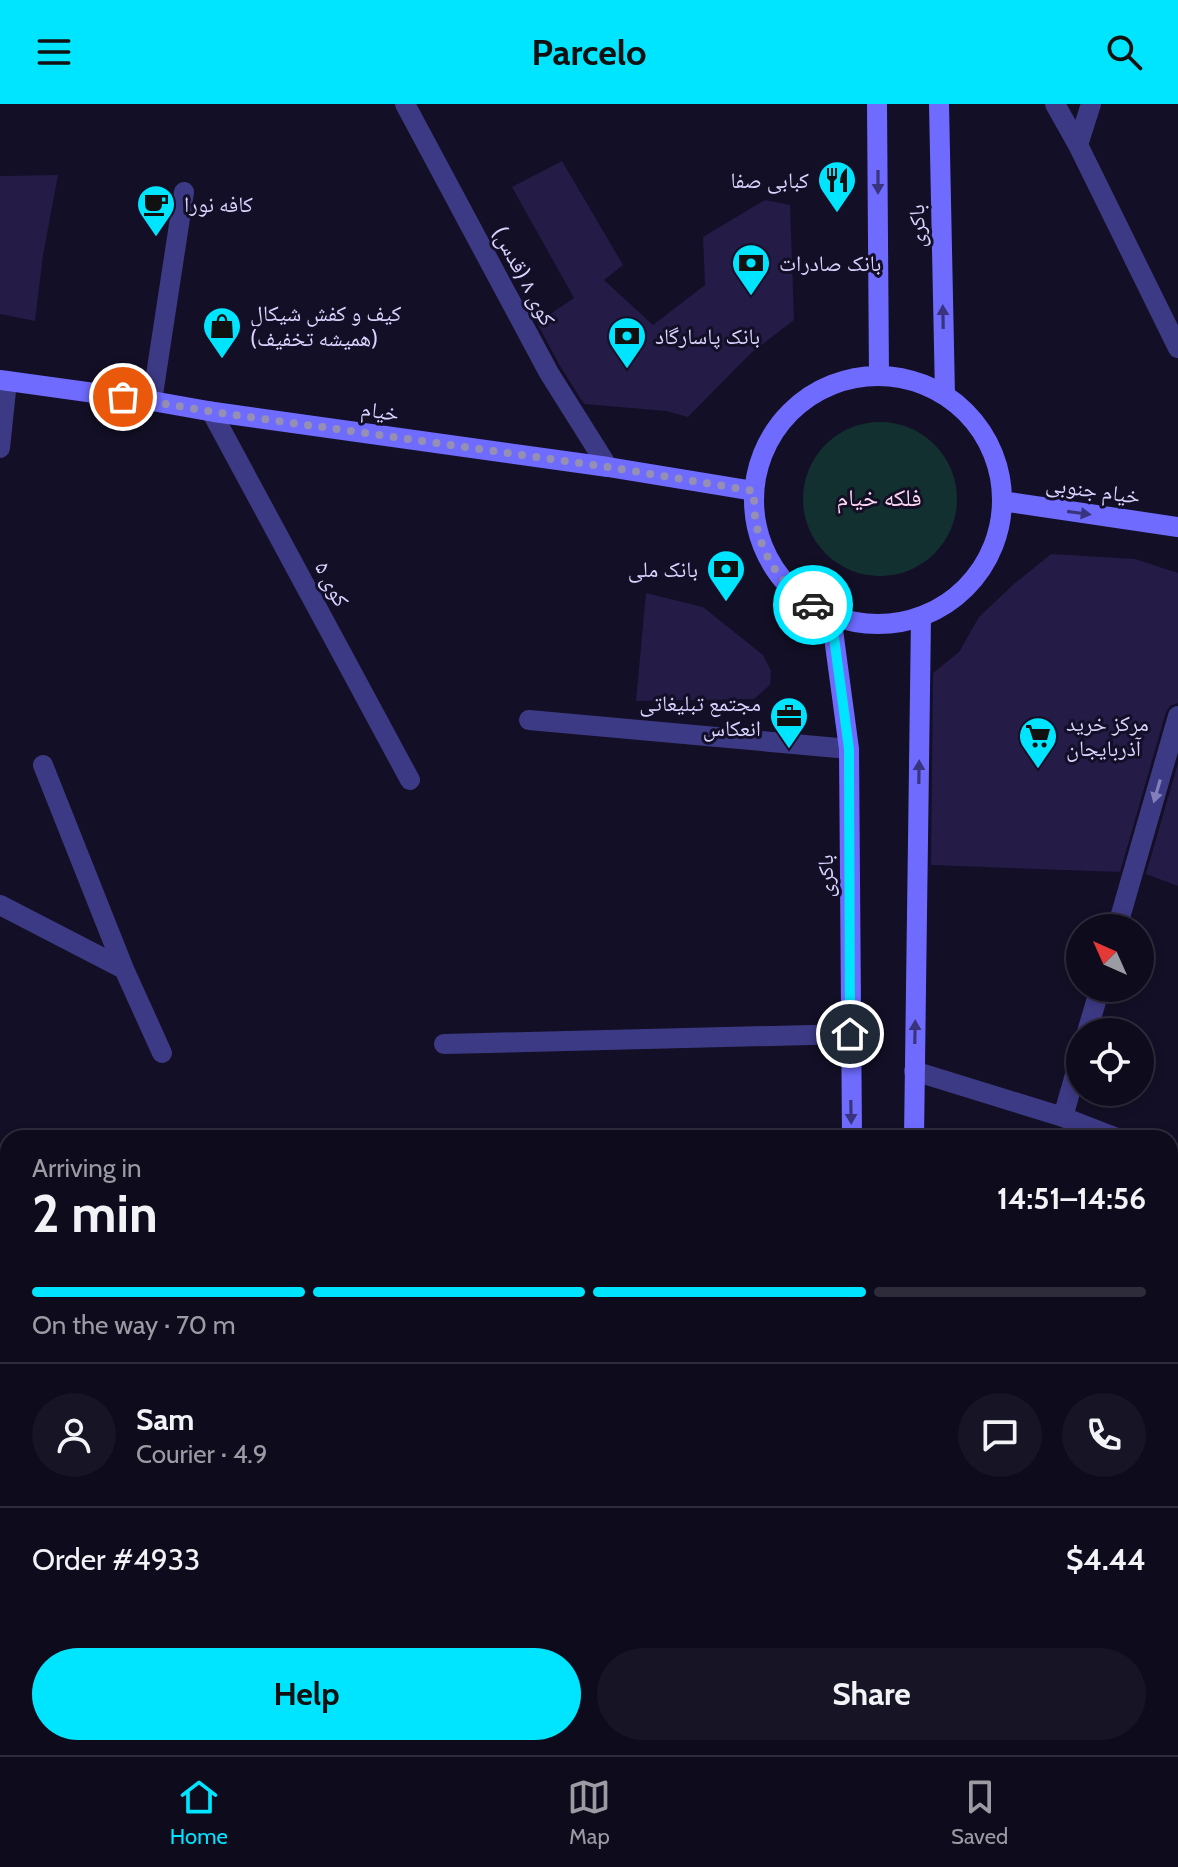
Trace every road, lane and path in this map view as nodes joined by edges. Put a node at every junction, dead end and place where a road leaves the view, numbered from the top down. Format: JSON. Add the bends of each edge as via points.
{"nodes":[{"id":1,"x":405,"y":104,"type":"edge"},
{"id":2,"x":877,"y":104,"type":"edge"},
{"id":3,"x":939,"y":104,"type":"edge"},
{"id":4,"x":1055,"y":104,"type":"edge"},
{"id":5,"x":1091,"y":104,"type":"edge"},
{"id":6,"x":1078,"y":145,"type":"junction"},
{"id":7,"x":184,"y":192,"type":"dead end"},
{"id":8,"x":1178,"y":348,"type":"edge"},
{"id":9,"x":879,"y":376,"type":"junction"},
{"id":10,"x":4,"y":381,"type":"edge"},
{"id":11,"x":945,"y":395,"type":"junction"},
{"id":12,"x":152,"y":401,"type":"junction"},
{"id":13,"x":211,"y":411,"type":"junction"},
{"id":14,"x":0,"y":448,"type":"edge"},
{"id":15,"x":608,"y":467,"type":"junction"},
{"id":16,"x":754,"y":491,"type":"junction"},
{"id":17,"x":1002,"y":501,"type":"junction"},
{"id":18,"x":1178,"y":527,"type":"edge"},
{"id":19,"x":831,"y":615,"type":"junction"},
{"id":20,"x":921,"y":617,"type":"junction"},
{"id":21,"x":1178,"y":716,"type":"edge"},
{"id":22,"x":529,"y":720,"type":"dead end"},
{"id":23,"x":849,"y":749,"type":"junction"},
{"id":24,"x":43,"y":765,"type":"dead end"},
{"id":25,"x":410,"y":780,"type":"dead end"},
{"id":26,"x":0,"y":905,"type":"edge"},
{"id":27,"x":1121,"y":914,"type":"edge"},
{"id":28,"x":124,"y":969,"type":"junction"},
{"id":29,"x":850,"y":1034,"type":"junction"},
{"id":30,"x":444,"y":1044,"type":"dead end"},
{"id":31,"x":162,"y":1053,"type":"dead end"},
{"id":32,"x":914,"y":1071,"type":"junction"},
{"id":33,"x":1066,"y":1106,"type":"edge"},
{"id":34,"x":1063,"y":1117,"type":"junction"},
{"id":35,"x":852,"y":1130,"type":"edge"},
{"id":36,"x":914,"y":1130,"type":"edge"},
{"id":37,"x":1096,"y":1130,"type":"edge"}],
"edges":[{"from":1,"to":15,"type":"street","name":"کوی ۸ (قدس)","via":[[549,373]]},
{"from":2,"to":9,"type":"main road","name":"باکری","one_way":true},
{"from":11,"to":3,"type":"main road","name":"باکری","one_way":true},
{"from":4,"to":6,"type":"street"},
{"from":5,"to":6,"type":"street"},
{"from":6,"to":8,"type":"street"},
{"from":7,"to":12,"type":"street"},
{"from":9,"to":11,"type":"main road","via":[[913,381]]},
{"from":9,"to":16,"type":"main road","via":[[840,382],[806,399],[778,427],[760,461]]},
{"from":10,"to":12,"type":"main road","name":"خیام"},
{"from":10,"to":14,"type":"street"},
{"from":11,"to":17,"type":"main road","via":[[988,441]]},
{"from":12,"to":13,"type":"main road","name":"خیام"},
{"from":13,"to":15,"type":"main road","name":"خیام"},
{"from":13,"to":25,"type":"street","name":"کوی ۵"},
{"from":15,"to":16,"type":"main road","name":"خیام"},
{"from":16,"to":19,"type":"main road","via":[[765,552],[781,579],[803,600]]},
{"from":17,"to":18,"type":"main road","name":"خیام جنوبی","one_way":true},
{"from":17,"to":20,"type":"main road","via":[[999,531],[970,584]]},
{"from":19,"to":20,"type":"main road","via":[[860,623]]},
{"from":19,"to":23,"type":"main road","name":"باکری"},
{"from":32,"to":20,"type":"main road","one_way":true},
{"from":21,"to":27,"type":"street","one_way":true},
{"from":22,"to":23,"type":"street"},
{"from":23,"to":29,"type":"main road","name":"باکری"},
{"from":24,"to":28,"type":"street"},
{"from":26,"to":28,"type":"street"},
{"from":28,"to":31,"type":"street"},
{"from":29,"to":30,"type":"street"},
{"from":29,"to":35,"type":"main road","name":"باکری","one_way":true},
{"from":32,"to":34,"type":"street"},
{"from":32,"to":36,"type":"main road"},
{"from":33,"to":34,"type":"street"},
{"from":34,"to":37,"type":"street"}]}
